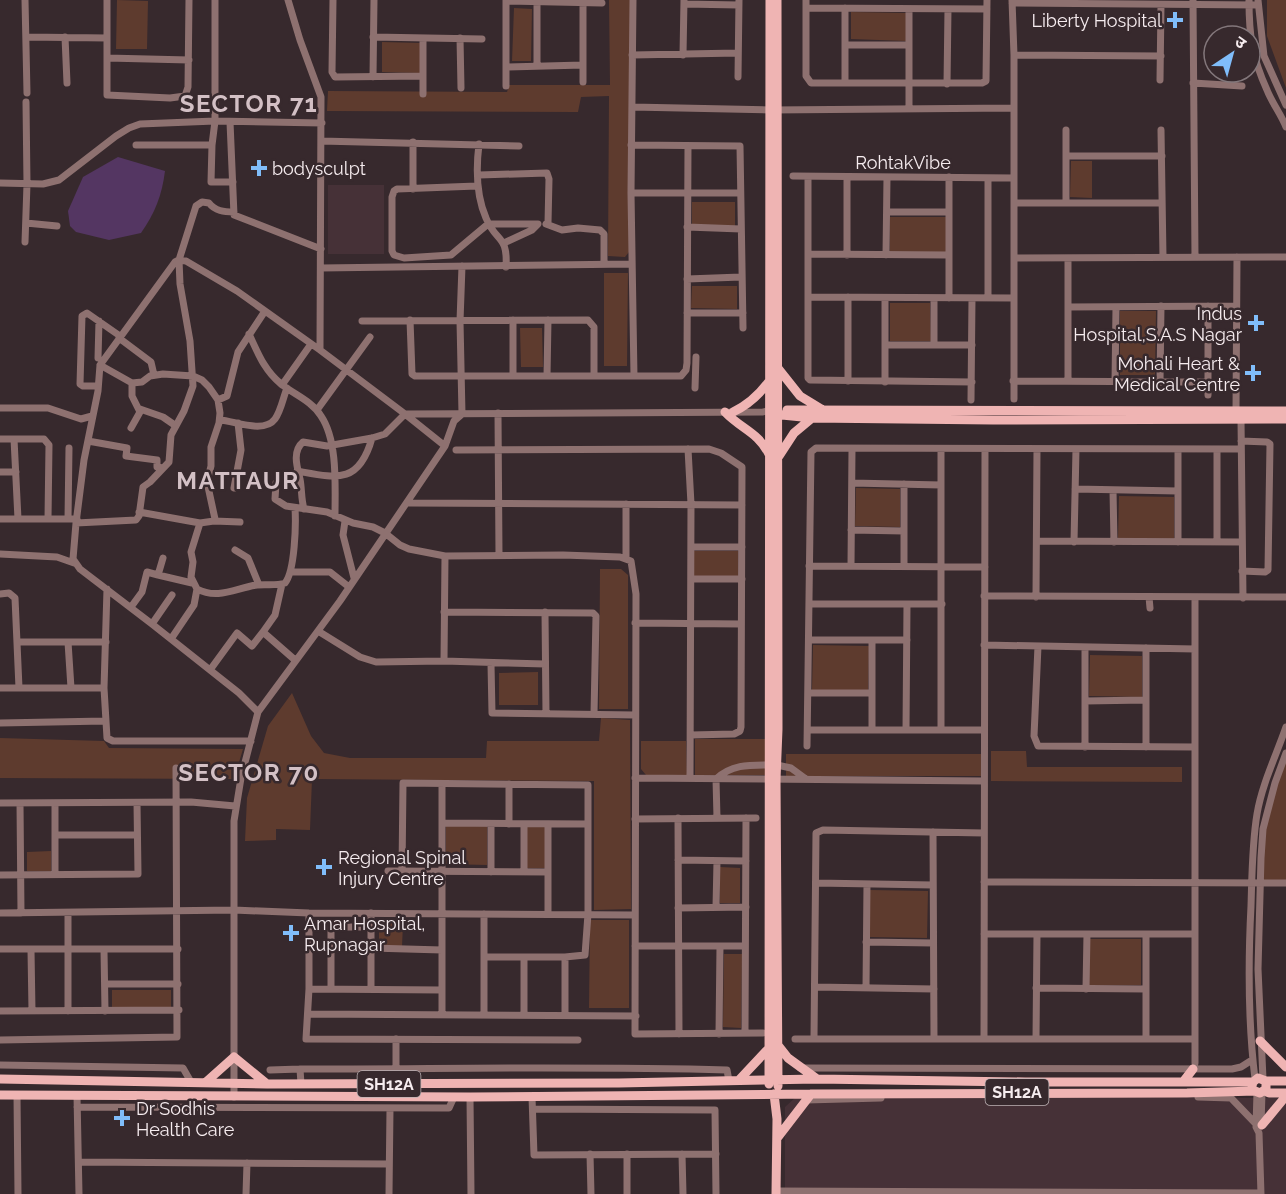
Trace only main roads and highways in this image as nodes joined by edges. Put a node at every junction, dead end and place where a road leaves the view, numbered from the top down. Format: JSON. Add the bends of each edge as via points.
{"nodes":[{"id":1,"x":770,"y":0,"type":"edge"},
{"id":2,"x":777,"y":0,"type":"edge"},
{"id":3,"x":774,"y":109,"type":"junction"},
{"id":4,"x":777,"y":367,"type":"junction"},
{"id":5,"x":770,"y":380,"type":"junction"},
{"id":6,"x":825,"y":411,"type":"junction"},
{"id":7,"x":1286,"y":411,"type":"edge"},
{"id":8,"x":771,"y":412,"type":"junction"},
{"id":9,"x":1239,"y":415,"type":"junction"},
{"id":10,"x":812,"y":418,"type":"junction"},
{"id":11,"x":1286,"y":419,"type":"edge"},
{"id":12,"x":774,"y":458,"type":"junction"},
{"id":13,"x":1260,"y":1041,"type":"road end"},
{"id":14,"x":773,"y":1046,"type":"junction"},
{"id":15,"x":1194,"y":1066,"type":"road end"},
{"id":16,"x":1286,"y":1067,"type":"edge"},
{"id":17,"x":0,"y":1079,"type":"edge"},
{"id":18,"x":817,"y":1079,"type":"junction"},
{"id":19,"x":774,"y":1080,"type":"junction"},
{"id":20,"x":734,"y":1081,"type":"junction"},
{"id":21,"x":1286,"y":1081,"type":"edge"},
{"id":22,"x":206,"y":1082,"type":"junction"},
{"id":23,"x":1183,"y":1082,"type":"junction"},
{"id":24,"x":267,"y":1084,"type":"junction"},
{"id":25,"x":1259,"y":1086,"type":"junction"},
{"id":26,"x":774,"y":1094,"type":"junction"},
{"id":27,"x":1286,"y":1094,"type":"edge"},
{"id":28,"x":0,"y":1095,"type":"edge"},
{"id":29,"x":808,"y":1097,"type":"junction"},
{"id":30,"x":1259,"y":1127,"type":"road end"},
{"id":31,"x":777,"y":1138,"type":"junction"},
{"id":32,"x":776,"y":1192,"type":"edge"}],
"edges":[{"from":1,"to":3,"type":"main road"},
{"from":2,"to":3,"type":"main road"},
{"from":3,"to":4,"type":"main road"},
{"from":3,"to":5,"type":"main road"},
{"from":4,"to":6,"type":"main road","via":[[800,396]]},
{"from":4,"to":8,"type":"main road"},
{"from":5,"to":8,"type":"main road"},
{"from":5,"to":12,"type":"main road","via":[[753,399],[729,412],[737,425],[755,434]]},
{"from":6,"to":8,"type":"main road"},
{"from":6,"to":9,"type":"main road"},
{"from":7,"to":9,"type":"main road"},
{"from":8,"to":10,"type":"main road"},
{"from":8,"to":12,"type":"main road"},
{"from":9,"to":10,"type":"main road"},
{"from":9,"to":11,"type":"main road"},
{"from":10,"to":12,"type":"main road"},
{"from":12,"to":14,"type":"main road"},
{"from":13,"to":16,"type":"main road"},
{"from":14,"to":18,"type":"main road"},
{"from":14,"to":19,"type":"main road"},
{"from":14,"to":20,"type":"main road"},
{"from":15,"to":23,"type":"main road"},
{"from":17,"to":22,"type":"main road","number":"SH12A"},
{"from":18,"to":19,"type":"main road","number":"SH12A"},
{"from":18,"to":23,"type":"main road","number":"SH12A"},
{"from":19,"to":20,"type":"main road","number":"SH12A"},
{"from":19,"to":26,"type":"main road"},
{"from":20,"to":24,"type":"main road","number":"SH12A"},
{"from":21,"to":25,"type":"main road","number":"SH12A"},
{"from":22,"to":24,"type":"main road","number":"SH12A"},
{"from":22,"to":24,"type":"main road","via":[[234,1057]]},
{"from":23,"to":25,"type":"main road","number":"SH12A"},
{"from":25,"to":27,"type":"main road","number":"SH12A","via":[[1269,1093]]},
{"from":25,"to":29,"type":"main road","number":"SH12A","via":[[1187,1095]]},
{"from":26,"to":28,"type":"main road","number":"SH12A"},
{"from":26,"to":29,"type":"main road","number":"SH12A"},
{"from":26,"to":31,"type":"main road"},
{"from":27,"to":30,"type":"main road"},
{"from":29,"to":31,"type":"main road"},
{"from":31,"to":32,"type":"main road"}]}
